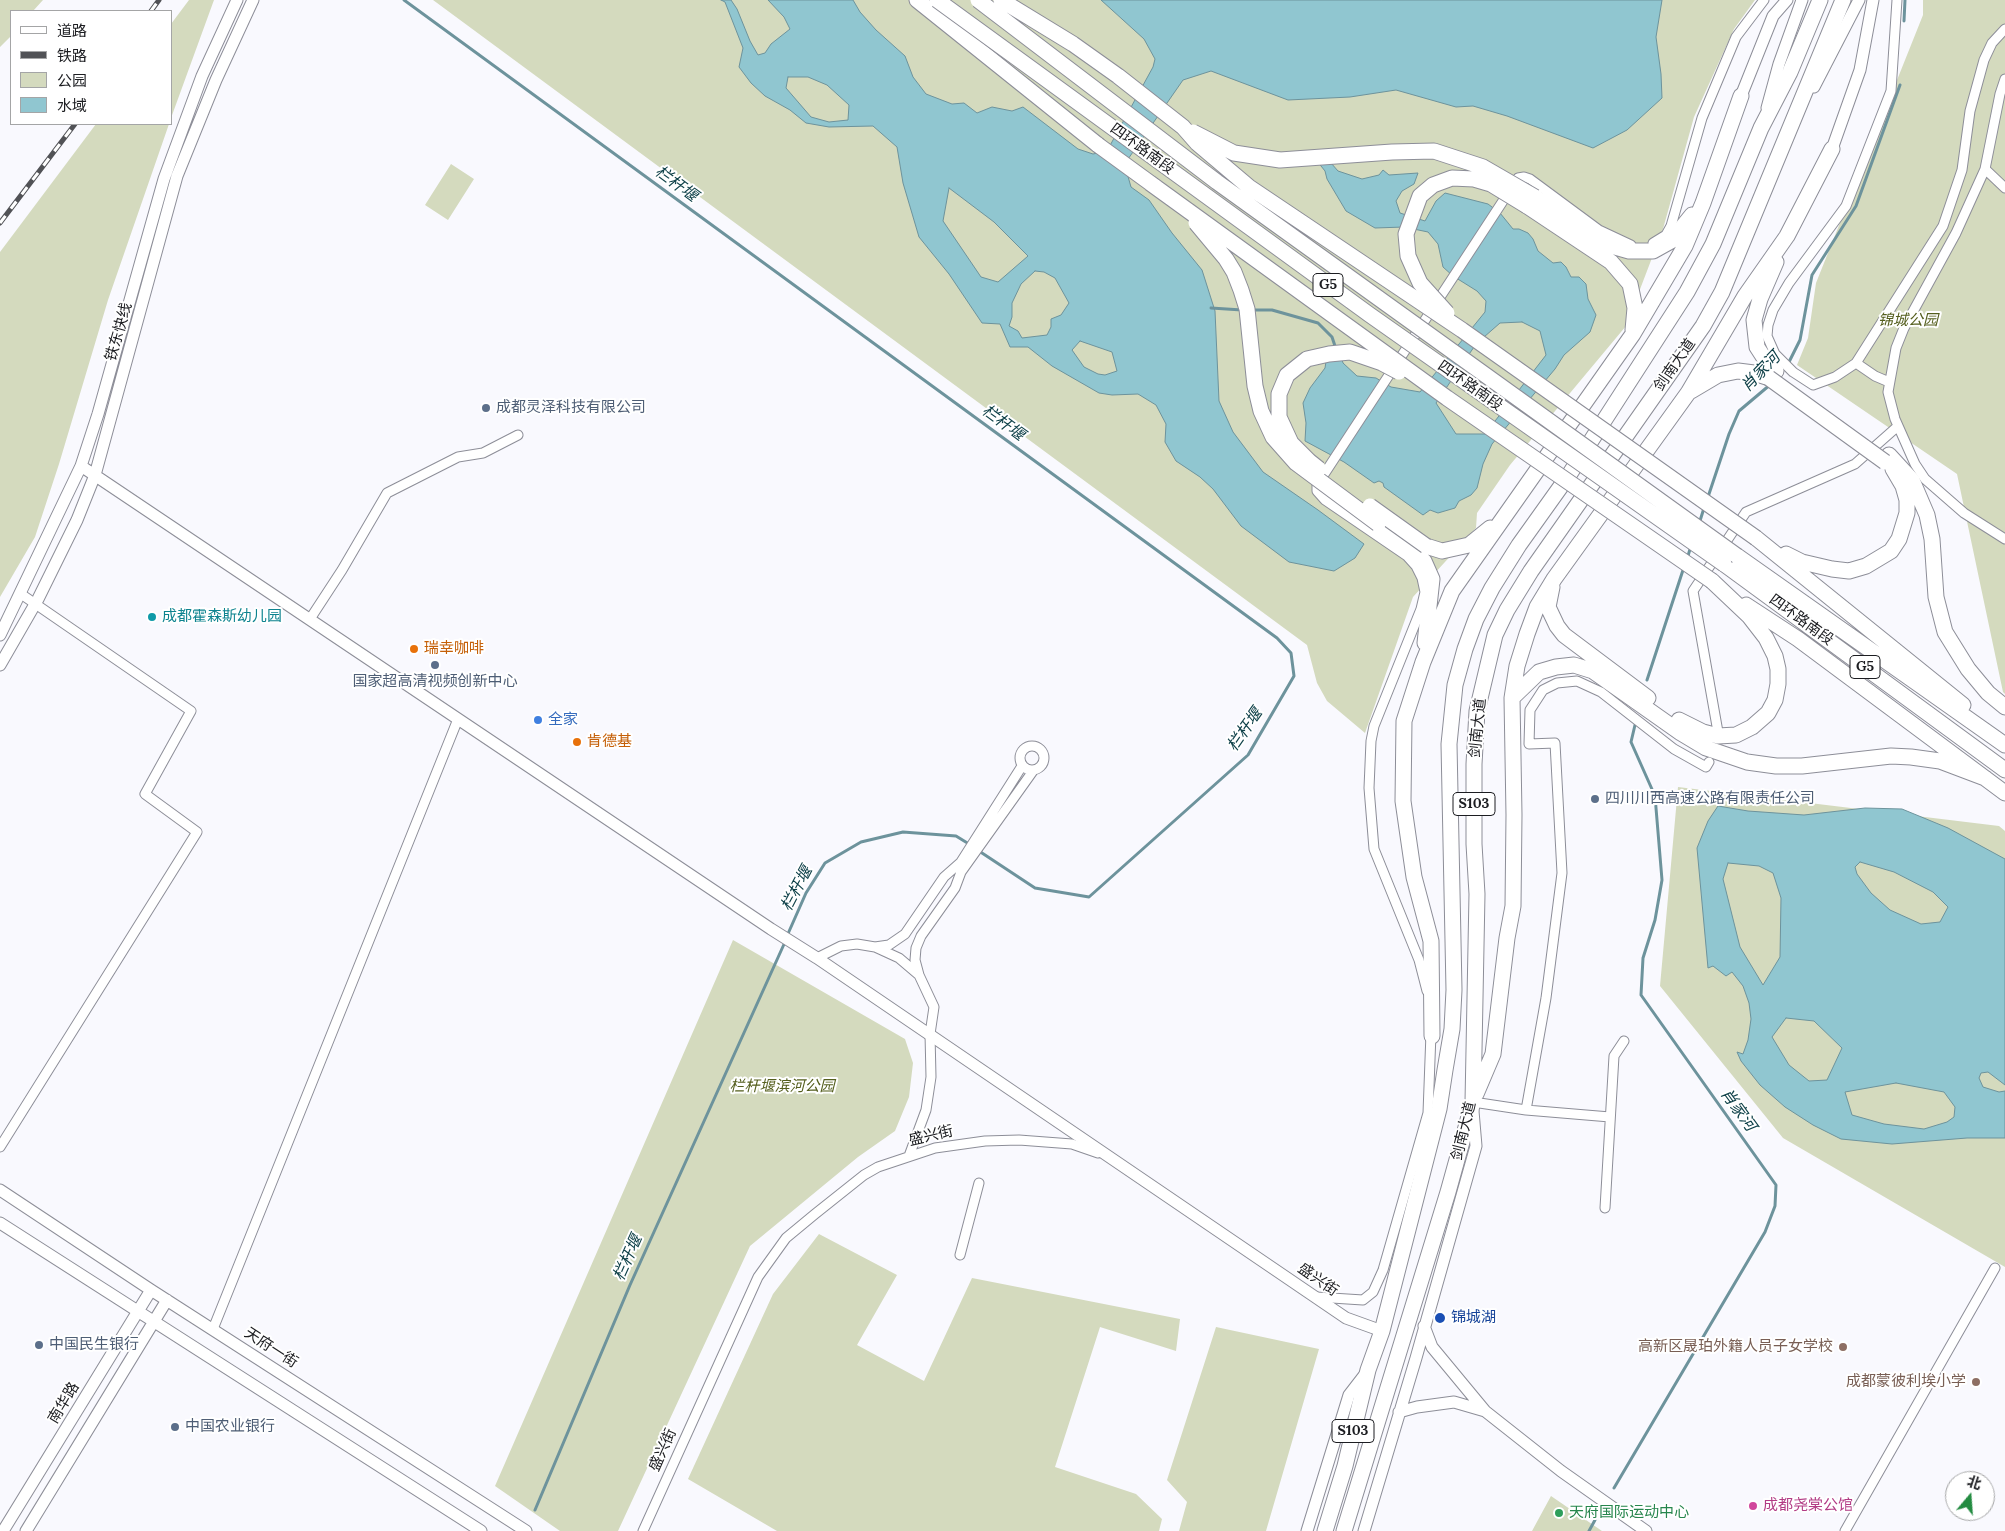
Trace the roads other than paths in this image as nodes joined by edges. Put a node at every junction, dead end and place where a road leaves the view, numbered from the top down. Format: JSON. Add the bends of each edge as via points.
{"nodes":[{"id":1,"x":237,"y":0,"type":"edge"},
{"id":2,"x":254,"y":0,"type":"edge"},
{"id":3,"x":917,"y":0,"type":"edge"},
{"id":4,"x":937,"y":0,"type":"edge"},
{"id":5,"x":978,"y":0,"type":"edge"},
{"id":6,"x":1001,"y":0,"type":"edge"},
{"id":7,"x":1764,"y":0,"type":"edge"},
{"id":8,"x":1787,"y":0,"type":"edge"},
{"id":9,"x":1802,"y":0,"type":"edge"},
{"id":10,"x":1820,"y":0,"type":"edge"},
{"id":11,"x":1843,"y":0,"type":"edge"},
{"id":12,"x":1859,"y":0,"type":"edge"},
{"id":13,"x":1873,"y":0,"type":"edge"},
{"id":14,"x":1898,"y":0,"type":"edge"},
{"id":15,"x":2005,"y":29,"type":"edge"},
{"id":16,"x":2005,"y":79,"type":"edge"},
{"id":17,"x":1740,"y":96,"type":"joint"},
{"id":18,"x":1183,"y":127,"type":"junction"},
{"id":19,"x":1761,"y":128,"type":"junction"},
{"id":20,"x":1785,"y":141,"type":"junction"},
{"id":21,"x":1832,"y":149,"type":"joint"},
{"id":22,"x":1985,"y":168,"type":"junction"},
{"id":23,"x":1150,"y":183,"type":"junction"},
{"id":24,"x":2005,"y":188,"type":"edge"},
{"id":25,"x":1531,"y":202,"type":"junction"},
{"id":26,"x":1703,"y":203,"type":"junction"},
{"id":27,"x":1788,"y":236,"type":"junction"},
{"id":28,"x":1462,"y":330,"type":"junction"},
{"id":29,"x":1633,"y":334,"type":"junction"},
{"id":30,"x":1856,"y":363,"type":"junction"},
{"id":31,"x":1776,"y":370,"type":"junction"},
{"id":32,"x":1889,"y":382,"type":"junction"},
{"id":33,"x":1688,"y":393,"type":"junction"},
{"id":34,"x":1447,"y":398,"type":"junction"},
{"id":35,"x":1898,"y":426,"type":"junction"},
{"id":36,"x":518,"y":435,"type":"dead end"},
{"id":37,"x":1887,"y":458,"type":"junction"},
{"id":38,"x":81,"y":466,"type":"junction"},
{"id":39,"x":95,"y":475,"type":"junction"},
{"id":40,"x":1504,"y":518,"type":"junction"},
{"id":41,"x":1756,"y":538,"type":"junction"},
{"id":42,"x":2005,"y":539,"type":"edge"},
{"id":43,"x":1730,"y":560,"type":"junction"},
{"id":44,"x":1554,"y":579,"type":"junction"},
{"id":45,"x":1712,"y":581,"type":"junction"},
{"id":46,"x":21,"y":594,"type":"junction"},
{"id":47,"x":36,"y":603,"type":"junction"},
{"id":48,"x":310,"y":619,"type":"junction"},
{"id":49,"x":0,"y":635,"type":"edge"},
{"id":50,"x":1423,"y":662,"type":"junction"},
{"id":51,"x":0,"y":665,"type":"edge"},
{"id":52,"x":1512,"y":698,"type":"junction"},
{"id":53,"x":2005,"y":707,"type":"edge"},
{"id":54,"x":458,"y":719,"type":"junction"},
{"id":55,"x":1718,"y":732,"type":"dead end"},
{"id":56,"x":2005,"y":739,"type":"edge"},
{"id":57,"x":2005,"y":745,"type":"edge"},
{"id":58,"x":1709,"y":762,"type":"dead end"},
{"id":59,"x":1022,"y":766,"type":"junction"},
{"id":60,"x":1033,"y":770,"type":"junction"},
{"id":61,"x":2005,"y":770,"type":"edge"},
{"id":62,"x":1985,"y":778,"type":"junction"},
{"id":63,"x":2005,"y":793,"type":"edge"},
{"id":64,"x":991,"y":823,"type":"junction"},
{"id":65,"x":964,"y":864,"type":"junction"},
{"id":66,"x":875,"y":947,"type":"junction"},
{"id":67,"x":817,"y":958,"type":"junction"},
{"id":68,"x":919,"y":975,"type":"junction"},
{"id":69,"x":930,"y":1034,"type":"junction"},
{"id":70,"x":1432,"y":1036,"type":"junction"},
{"id":71,"x":1624,"y":1041,"type":"dead end"},
{"id":72,"x":1473,"y":1102,"type":"junction"},
{"id":73,"x":1526,"y":1110,"type":"junction"},
{"id":74,"x":1610,"y":1117,"type":"junction"},
{"id":75,"x":0,"y":1147,"type":"edge"},
{"id":76,"x":910,"y":1156,"type":"junction"},
{"id":77,"x":1114,"y":1160,"type":"junction"},
{"id":78,"x":978,"y":1183,"type":"dead end"},
{"id":79,"x":0,"y":1190,"type":"edge"},
{"id":80,"x":1605,"y":1208,"type":"dead end"},
{"id":81,"x":0,"y":1223,"type":"edge"},
{"id":82,"x":960,"y":1254,"type":"dead end"},
{"id":83,"x":1996,"y":1268,"type":"dead end"},
{"id":84,"x":151,"y":1290,"type":"junction"},
{"id":85,"x":1316,"y":1297,"type":"junction"},
{"id":86,"x":167,"y":1300,"type":"junction"},
{"id":87,"x":137,"y":1312,"type":"junction"},
{"id":88,"x":153,"y":1323,"type":"junction"},
{"id":89,"x":1424,"y":1326,"type":"junction"},
{"id":90,"x":213,"y":1329,"type":"junction"},
{"id":91,"x":1382,"y":1331,"type":"junction"},
{"id":92,"x":1368,"y":1370,"type":"junction"},
{"id":93,"x":1485,"y":1411,"type":"junction"},
{"id":94,"x":1399,"y":1412,"type":"junction"},
{"id":95,"x":3,"y":1531,"type":"edge"},
{"id":96,"x":26,"y":1531,"type":"edge"},
{"id":97,"x":481,"y":1531,"type":"edge"},
{"id":98,"x":526,"y":1531,"type":"edge"},
{"id":99,"x":642,"y":1531,"type":"edge"},
{"id":100,"x":1307,"y":1531,"type":"edge"},
{"id":101,"x":1325,"y":1531,"type":"edge"},
{"id":102,"x":1344,"y":1531,"type":"edge"},
{"id":103,"x":1364,"y":1531,"type":"edge"},
{"id":104,"x":1646,"y":1531,"type":"edge"},
{"id":105,"x":1845,"y":1531,"type":"edge"}],
"edges":[{"from":1,"to":38,"type":"main road","name":"铁东快线","via":[[202,76],[164,179]]},
{"from":2,"to":39,"type":"main road","name":"铁东快线","via":[[216,80],[177,176]]},
{"from":3,"to":23,"type":"highway","bridge":true},
{"from":4,"to":43,"type":"highway","name":"四环路南段","number":"G5","bridge":true,"via":[[1370,315]]},
{"from":5,"to":43,"type":"highway","name":"四环路南段","number":"G5","bridge":true,"via":[[1217,182]]},
{"from":6,"to":18,"type":"highway","bridge":true,"via":[[1073,44]]},
{"from":7,"to":70,"type":"street","via":[[1736,37],[1702,118],[1678,207],[1666,235],[1652,244],[1627,244],[1599,230],[1524,177],[1518,178],[1317,485],[1317,491],[1325,500],[1407,556],[1419,572],[1425,592],[1374,726],[1369,788],[1374,850],[1419,960],[1429,997]]},
{"from":8,"to":17,"type":"main road","via":[[1773,16]]},
{"from":9,"to":19,"type":"main road"},
{"from":10,"to":19,"type":"highway","name":"剑南大道","via":[[1790,72]]},
{"from":11,"to":20,"type":"highway","name":"剑南大道"},
{"from":12,"to":20,"type":"main road"},
{"from":13,"to":21,"type":"main road","via":[[1860,70]]},
{"from":14,"to":31,"type":"street","via":[[1891,91],[1846,206],[1789,282],[1773,310],[1767,336],[1775,354]]},
{"from":15,"to":30,"type":"street","via":[[1992,43],[1984,60],[1970,111],[1962,170],[1943,226]]},
{"from":16,"to":22,"type":"street"},
{"from":17,"to":26,"type":"highway"},
{"from":18,"to":25,"type":"highway","bridge":true,"via":[[1234,153],[1280,160],[1434,151],[1483,166]]},
{"from":18,"to":28,"type":"highway","bridge":true,"via":[[1249,187]]},
{"from":19,"to":91,"type":"highway","name":"剑南大道","number":"S103","via":[[1713,244],[1688,292],[1492,588],[1465,649],[1455,686],[1449,744],[1454,952],[1452,1029],[1438,1109]]},
{"from":20,"to":72,"type":"highway","name":"剑南大道","number":"S103","via":[[1722,292],[1703,326],[1531,571],[1495,635],[1477,711],[1474,764],[1477,894]]},
{"from":21,"to":27,"type":"highway"},
{"from":22,"to":24,"type":"street"},
{"from":22,"to":32,"type":"street","via":[[1956,233],[1904,328]]},
{"from":23,"to":34,"type":"highway","bridge":true},
{"from":23,"to":50,"type":"highway","bridge":true,"via":[[1202,229],[1234,272],[1247,309],[1255,386],[1261,411],[1273,437],[1296,463],[1424,561],[1432,579]]},
{"from":25,"to":26,"type":"highway","via":[[1608,244],[1629,251],[1653,251],[1671,241]]},
{"from":25,"to":28,"type":"highway","bridge":true,"via":[[1474,179],[1452,178],[1433,185],[1420,196],[1406,234],[1408,256],[1420,283]]},
{"from":25,"to":29,"type":"highway","via":[[1611,262],[1630,284],[1635,308]]},
{"from":26,"to":29,"type":"highway","via":[[1685,246]]},
{"from":27,"to":31,"type":"highway","via":[[1754,320],[1757,346],[1768,364]]},
{"from":27,"to":33,"type":"highway","via":[[1745,296]]},
{"from":28,"to":41,"type":"highway","bridge":true},
{"from":29,"to":40,"type":"highway"},
{"from":30,"to":31,"type":"street","via":[[1835,377],[1813,385],[1792,370]]},
{"from":30,"to":32,"type":"street"},
{"from":31,"to":33,"type":"highway","via":[[1718,374]]},
{"from":31,"to":37,"type":"highway","bridge":true},
{"from":32,"to":35,"type":"street","via":[[1888,392]]},
{"from":33,"to":44,"type":"highway"},
{"from":34,"to":40,"type":"highway","bridge":true,"via":[[1382,363],[1350,352],[1329,354],[1307,359],[1287,376],[1279,394],[1279,417],[1292,443],[1303,455],[1426,546],[1442,551],[1469,545]]},
{"from":34,"to":45,"type":"highway","bridge":true},
{"from":35,"to":42,"type":"street","via":[[1925,479],[1964,513]]},
{"from":35,"to":55,"type":"street","via":[[1855,464],[1746,512],[1694,591]]},
{"from":36,"to":48,"type":"street","via":[[483,453],[458,457],[387,493]]},
{"from":37,"to":41,"type":"highway","via":[[1903,486],[1907,512],[1899,539],[1880,559],[1849,571],[1832,569],[1802,562]]},
{"from":37,"to":53,"type":"highway","via":[[1912,480],[1927,515],[1936,597],[1945,632],[1968,669]]},
{"from":38,"to":39,"type":"main road"},
{"from":38,"to":46,"type":"main road","name":"铁东快线"},
{"from":39,"to":47,"type":"main road","name":"铁东快线"},
{"from":39,"to":48,"type":"main road"},
{"from":40,"to":50,"type":"highway","via":[[1452,591]]},
{"from":41,"to":56,"type":"highway"},
{"from":43,"to":57,"type":"highway","name":"四环路南段","number":"G5"},
{"from":43,"to":61,"type":"highway","name":"四环路南段","number":"G5"},
{"from":44,"to":45,"type":"highway","via":[[1548,607],[1564,635],[1683,724],[1710,734],[1736,735],[1752,728],[1768,713],[1775,700],[1778,669],[1766,638],[1749,616]]},
{"from":44,"to":52,"type":"highway","via":[[1526,634]]},
{"from":45,"to":62,"type":"highway","via":[[1798,639]]},
{"from":46,"to":47,"type":"street"},
{"from":46,"to":49,"type":"main road","name":"铁东快线"},
{"from":47,"to":51,"type":"main road","name":"铁东快线"},
{"from":47,"to":75,"type":"street","via":[[191,710],[145,794],[197,832]]},
{"from":48,"to":54,"type":"main road"},
{"from":50,"to":70,"type":"highway","via":[[1404,721],[1403,801],[1414,877],[1431,941]]},
{"from":52,"to":62,"type":"highway","via":[[1539,672],[1574,665],[1593,671],[1706,748],[1747,762],[1802,766],[1911,756],[1940,761]]},
{"from":52,"to":72,"type":"highway","via":[[1514,906],[1492,1054]]},
{"from":54,"to":67,"type":"main road"},
{"from":54,"to":90,"type":"street"},
{"from":58,"to":73,"type":"street","via":[[1706,767],[1674,749],[1600,692],[1577,681],[1557,683],[1543,690],[1530,710],[1529,744],[1555,743],[1562,872],[1546,998]]},
{"from":59,"to":60,"type":"street"},
{"from":59,"to":60,"type":"street","via":[[1022,751],[1037,747],[1044,760]]},
{"from":59,"to":64,"type":"street","via":[[994,809]]},
{"from":60,"to":64,"type":"street","via":[[1006,810]]},
{"from":62,"to":63,"type":"highway"},
{"from":64,"to":65,"type":"street"},
{"from":65,"to":66,"type":"street","via":[[944,877],[905,934],[889,945]]},
{"from":65,"to":68,"type":"street","via":[[955,888],[916,948]]},
{"from":66,"to":67,"type":"street","via":[[841,946]]},
{"from":66,"to":68,"type":"street","via":[[899,958]]},
{"from":67,"to":69,"type":"main road"},
{"from":68,"to":69,"type":"street","via":[[934,1007]]},
{"from":69,"to":76,"type":"street","via":[[929,1094]]},
{"from":69,"to":77,"type":"main road"},
{"from":70,"to":85,"type":"street","via":[[1428,1113],[1383,1270],[1373,1292],[1364,1300]]},
{"from":71,"to":74,"type":"street","via":[[1614,1056]]},
{"from":72,"to":73,"type":"street"},
{"from":72,"to":89,"type":"main road","via":[[1476,1146]]},
{"from":72,"to":102,"type":"highway","name":"剑南大道","number":"S103"},
{"from":73,"to":74,"type":"street"},
{"from":74,"to":80,"type":"street"},
{"from":76,"to":77,"type":"street","name":"盛兴街","via":[[944,1147],[1019,1140],[1072,1144]]},
{"from":76,"to":99,"type":"street","name":"盛兴街","via":[[864,1175],[815,1214],[786,1238],[758,1277]]},
{"from":77,"to":85,"type":"main road","name":"盛兴街"},
{"from":78,"to":82,"type":"street"},
{"from":79,"to":84,"type":"main road","name":"天府一街"},
{"from":81,"to":87,"type":"main road"},
{"from":83,"to":105,"type":"street"},
{"from":84,"to":86,"type":"main road","name":"天府一街"},
{"from":84,"to":87,"type":"main road","name":"南华路"},
{"from":85,"to":91,"type":"main road","name":"盛兴街","via":[[1346,1318]]},
{"from":86,"to":88,"type":"main road"},
{"from":86,"to":90,"type":"main road","name":"天府一街"},
{"from":87,"to":88,"type":"main road"},
{"from":87,"to":95,"type":"main road","name":"南华路"},
{"from":88,"to":96,"type":"main road"},
{"from":88,"to":97,"type":"main road"},
{"from":89,"to":93,"type":"main road","via":[[1432,1347]]},
{"from":89,"to":94,"type":"main road"},
{"from":90,"to":98,"type":"main road","name":"天府一街"},
{"from":91,"to":92,"type":"highway","name":"剑南大道","number":"S103"},
{"from":92,"to":100,"type":"main road","via":[[1349,1395]]},
{"from":92,"to":101,"type":"highway","name":"剑南大道","number":"S103","via":[[1345,1466]]},
{"from":93,"to":94,"type":"main road","via":[[1454,1402]]},
{"from":93,"to":104,"type":"main road","via":[[1561,1471]]},
{"from":94,"to":103,"type":"main road"}]}
